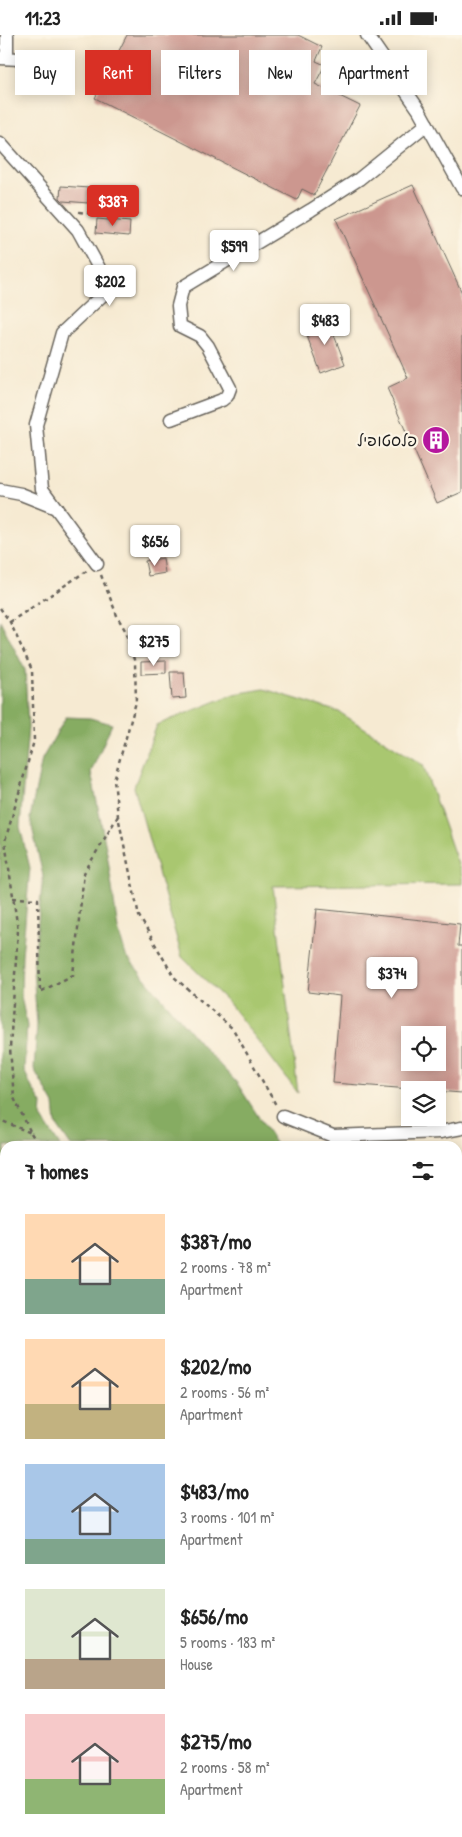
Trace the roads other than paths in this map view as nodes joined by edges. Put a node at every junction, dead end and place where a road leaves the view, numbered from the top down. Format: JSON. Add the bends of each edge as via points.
{"nodes":[{"id":1,"x":7,"y":35,"type":"edge"},
{"id":2,"x":367,"y":35,"type":"edge"},
{"id":3,"x":3,"y":58,"type":"edge"},
{"id":4,"x":427,"y":124,"type":"junction"},
{"id":5,"x":0,"y":143,"type":"edge"},
{"id":6,"x":462,"y":188,"type":"edge"},
{"id":7,"x":171,"y":419,"type":"dead end"},
{"id":8,"x":0,"y":490,"type":"edge"},
{"id":9,"x":56,"y":508,"type":"junction"},
{"id":10,"x":97,"y":564,"type":"road end"},
{"id":11,"x":283,"y":1116,"type":"road end"},
{"id":12,"x":462,"y":1128,"type":"edge"}],
"edges":[{"from":1,"to":3,"type":"street"},
{"from":2,"to":4,"type":"street"},
{"from":4,"to":6,"type":"street"},
{"from":4,"to":7,"type":"street","via":[[360,179],[183,287],[178,306],[180,326],[200,336],[230,388],[222,400]]},
{"from":5,"to":9,"type":"street","via":[[78,230],[110,288],[62,333],[36,425],[42,489]]},
{"from":8,"to":9,"type":"street"},
{"from":9,"to":10,"type":"street"},
{"from":11,"to":12,"type":"street","via":[[333,1136],[440,1132]]}]}
